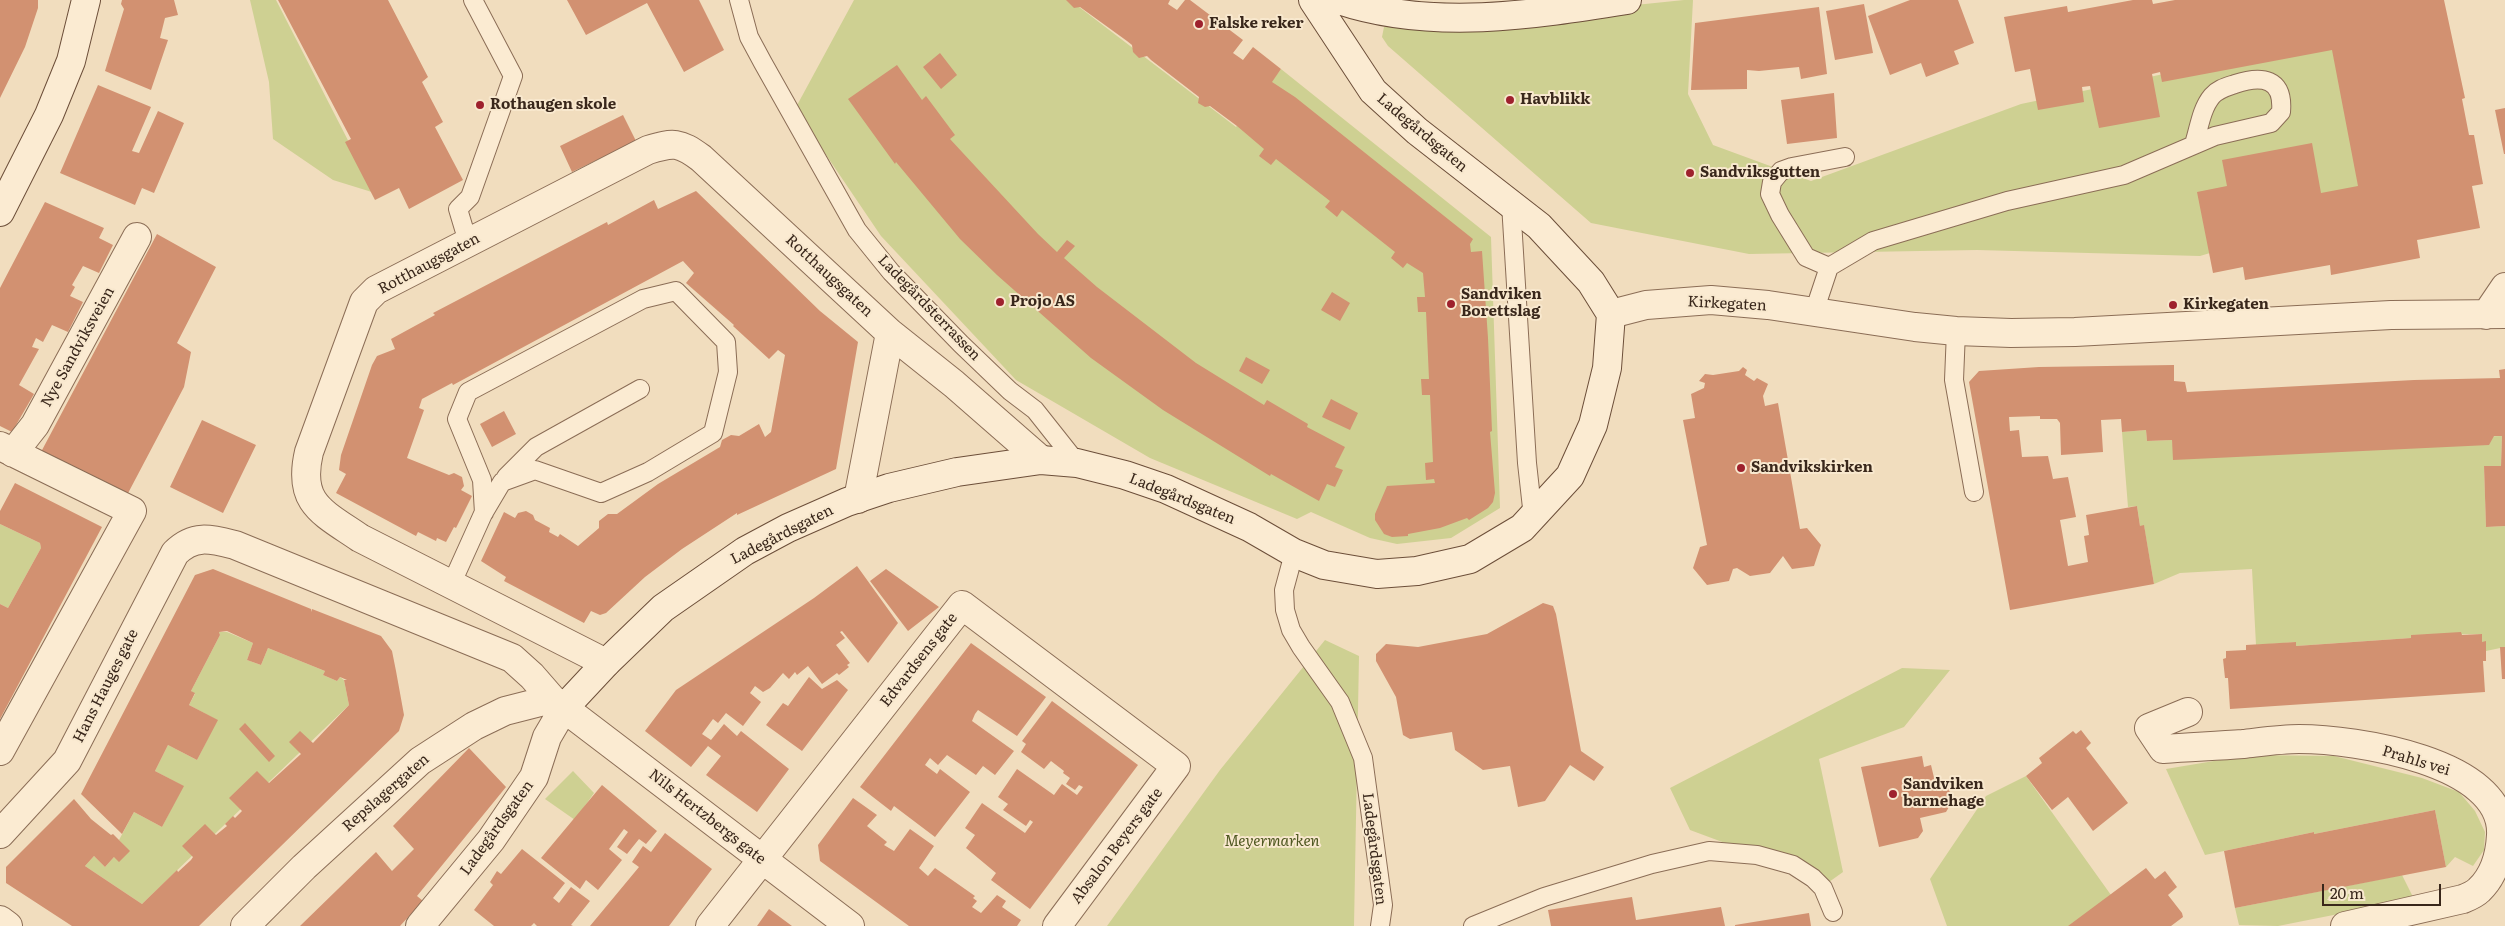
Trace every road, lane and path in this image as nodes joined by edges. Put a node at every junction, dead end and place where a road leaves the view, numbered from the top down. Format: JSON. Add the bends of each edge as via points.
{"nodes":[{"id":1,"x":86,"y":0,"type":"edge"},
{"id":2,"x":473,"y":0,"type":"edge"},
{"id":3,"x":739,"y":0,"type":"edge"},
{"id":4,"x":1313,"y":0,"type":"edge"},
{"id":5,"x":1339,"y":0,"type":"edge"},
{"id":6,"x":1627,"y":0,"type":"edge"},
{"id":7,"x":2194,"y":144,"type":"junction"},
{"id":8,"x":1845,"y":157,"type":"dead end"},
{"id":9,"x":1510,"y":204,"type":"junction"},
{"id":10,"x":0,"y":212,"type":"edge"},
{"id":11,"x":137,"y":237,"type":"dead end"},
{"id":12,"x":473,"y":240,"type":"junction"},
{"id":13,"x":1829,"y":267,"type":"junction"},
{"id":14,"x":2505,"y":287,"type":"edge"},
{"id":15,"x":1814,"y":312,"type":"junction"},
{"id":16,"x":1611,"y":314,"type":"junction"},
{"id":17,"x":2495,"y":314,"type":"edge"},
{"id":18,"x":1956,"y":332,"type":"junction"},
{"id":19,"x":890,"y":333,"type":"junction"},
{"id":20,"x":640,"y":389,"type":"dead end"},
{"id":21,"x":7,"y":450,"type":"edge"},
{"id":22,"x":1041,"y":460,"type":"junction"},
{"id":23,"x":1077,"y":463,"type":"junction"},
{"id":24,"x":502,"y":482,"type":"junction"},
{"id":25,"x":1974,"y":492,"type":"dead end"},
{"id":26,"x":858,"y":500,"type":"junction"},
{"id":27,"x":483,"y":514,"type":"junction"},
{"id":28,"x":1533,"y":517,"type":"junction"},
{"id":29,"x":1294,"y":553,"type":"junction"},
{"id":30,"x":451,"y":585,"type":"junction"},
{"id":31,"x":606,"y":663,"type":"junction"},
{"id":32,"x":558,"y":703,"type":"junction"},
{"id":33,"x":2188,"y":712,"type":"dead end"},
{"id":34,"x":0,"y":751,"type":"edge"},
{"id":35,"x":1176,"y":766,"type":"joint"},
{"id":36,"x":0,"y":834,"type":"edge"},
{"id":37,"x":761,"y":860,"type":"junction"},
{"id":38,"x":1833,"y":912,"type":"dead end"},
{"id":39,"x":0,"y":920,"type":"edge"},
{"id":40,"x":8,"y":926,"type":"edge"},
{"id":41,"x":246,"y":926,"type":"edge"},
{"id":42,"x":420,"y":926,"type":"edge"},
{"id":43,"x":710,"y":926,"type":"edge"},
{"id":44,"x":850,"y":926,"type":"edge"},
{"id":45,"x":1057,"y":926,"type":"edge"},
{"id":46,"x":1380,"y":926,"type":"edge"},
{"id":47,"x":1473,"y":926,"type":"edge"},
{"id":48,"x":2345,"y":926,"type":"edge"}],
"edges":[{"from":1,"to":10,"type":"street","via":[[71,62],[49,115]]},
{"from":2,"to":12,"type":"lane","via":[[512,76],[470,197],[458,209],[464,229]]},
{"from":3,"to":23,"type":"lane","name":"Ladegårdsterrassen","via":[[749,37],[857,230],[891,272],[961,344],[1035,410]]},
{"from":4,"to":9,"type":"street","name":"Ladegårdsgaten","via":[[1372,91]]},
{"from":5,"to":6,"type":"street","via":[[1366,9],[1435,19],[1513,14]]},
{"from":7,"to":7,"type":"lane","via":[[2271,123],[2281,112],[2280,92],[2265,79],[2246,80],[2220,88],[2205,107]]},
{"from":7,"to":13,"type":"lane","via":[[2124,175],[2007,201],[1873,242]]},
{"from":8,"to":13,"type":"lane","via":[[1781,171],[1772,182],[1770,194],[1806,257]]},
{"from":9,"to":16,"type":"street","name":"Ladegårdsgaten","via":[[1539,226],[1591,282]]},
{"from":9,"to":28,"type":"lane"},
{"from":11,"to":21,"type":"street","name":"Nye Sandviksveien","via":[[35,425]]},
{"from":12,"to":19,"type":"street","name":"Rotthaugsgaten","via":[[648,150],[672,143],[686,147],[701,158]]},
{"from":12,"to":30,"type":"street","name":"Rotthaugsgaten","via":[[376,290],[364,302],[305,470],[308,493],[323,514],[360,538]]},
{"from":13,"to":15,"type":"lane"},
{"from":14,"to":17,"type":"street"},
{"from":15,"to":16,"type":"street","name":"Kirkegaten","via":[[1711,300],[1646,305]]},
{"from":15,"to":18,"type":"street","name":"Kirkegaten"},
{"from":16,"to":28,"type":"street","name":"Ladegårdsgaten","via":[[1607,368],[1592,425],[1570,476]]},
{"from":17,"to":18,"type":"street","name":"Kirkegaten","via":[[2391,315],[2075,332]]},
{"from":18,"to":25,"type":"lane","via":[[1954,380]]},
{"from":19,"to":22,"type":"street","name":"Rotthaugsgaten"},
{"from":19,"to":26,"type":"street"},
{"from":20,"to":24,"type":"lane","via":[[536,447]]},
{"from":21,"to":34,"type":"street","name":"Nye Sandviksveien","via":[[132,511]]},
{"from":22,"to":23,"type":"street","name":"Ladegårdsgaten"},
{"from":22,"to":26,"type":"street","name":"Ladegårdsgaten","via":[[957,472],[889,488]]},
{"from":23,"to":29,"type":"street","name":"Ladegårdsgaten","via":[[1166,489],[1250,527]]},
{"from":24,"to":27,"type":"lane"},
{"from":24,"to":27,"type":"lane","via":[[535,470],[601,493],[648,472],[713,433],[728,372],[726,342],[676,291],[643,300],[468,392],[457,419],[482,480]]},
{"from":26,"to":31,"type":"street","name":"Ladegårdsgaten","via":[[788,528],[745,551],[663,608]]},
{"from":27,"to":30,"type":"lane"},
{"from":28,"to":29,"type":"street","name":"Ladegårdsgaten","via":[[1522,528],[1470,559],[1417,571],[1377,574],[1324,565]]},
{"from":29,"to":46,"type":"lane","name":"Ladegårdsgaten","via":[[1284,590],[1285,610],[1301,647],[1340,702],[1363,758],[1383,905]]},
{"from":30,"to":31,"type":"street","name":"Rotthaugsgaten"},
{"from":31,"to":32,"type":"street","name":"Ladegårdsgaten"},
{"from":32,"to":36,"type":"street","name":"Hans Hauges gate","via":[[512,658],[235,545],[204,539],[185,543],[175,553],[67,761]]},
{"from":32,"to":37,"type":"street","name":"Nils Hertzbergs gate"},
{"from":32,"to":41,"type":"street","name":"Repslagergaten","via":[[505,711],[474,726],[420,761]]},
{"from":32,"to":42,"type":"street","name":"Ladegårdsgaten","via":[[534,778],[491,840]]},
{"from":33,"to":48,"type":"street","name":"Prahls vei","via":[[2149,728],[2163,749],[2300,739],[2349,743],[2399,753],[2463,776],[2496,808],[2501,833],[2497,864],[2479,891],[2463,899]]},
{"from":35,"to":37,"type":"street","name":"Edvardsens gate","via":[[962,605]]},
{"from":35,"to":45,"type":"street","name":"Absalon Beyers gate"},
{"from":37,"to":43,"type":"street","name":"Edvardsens gate"},
{"from":37,"to":44,"type":"street","name":"Nils Hertzbergs gate"},
{"from":38,"to":47,"type":"lane","via":[[1822,888],[1793,865],[1757,855],[1709,851],[1652,864],[1544,897]]},
{"from":39,"to":40,"type":"street"}]}
